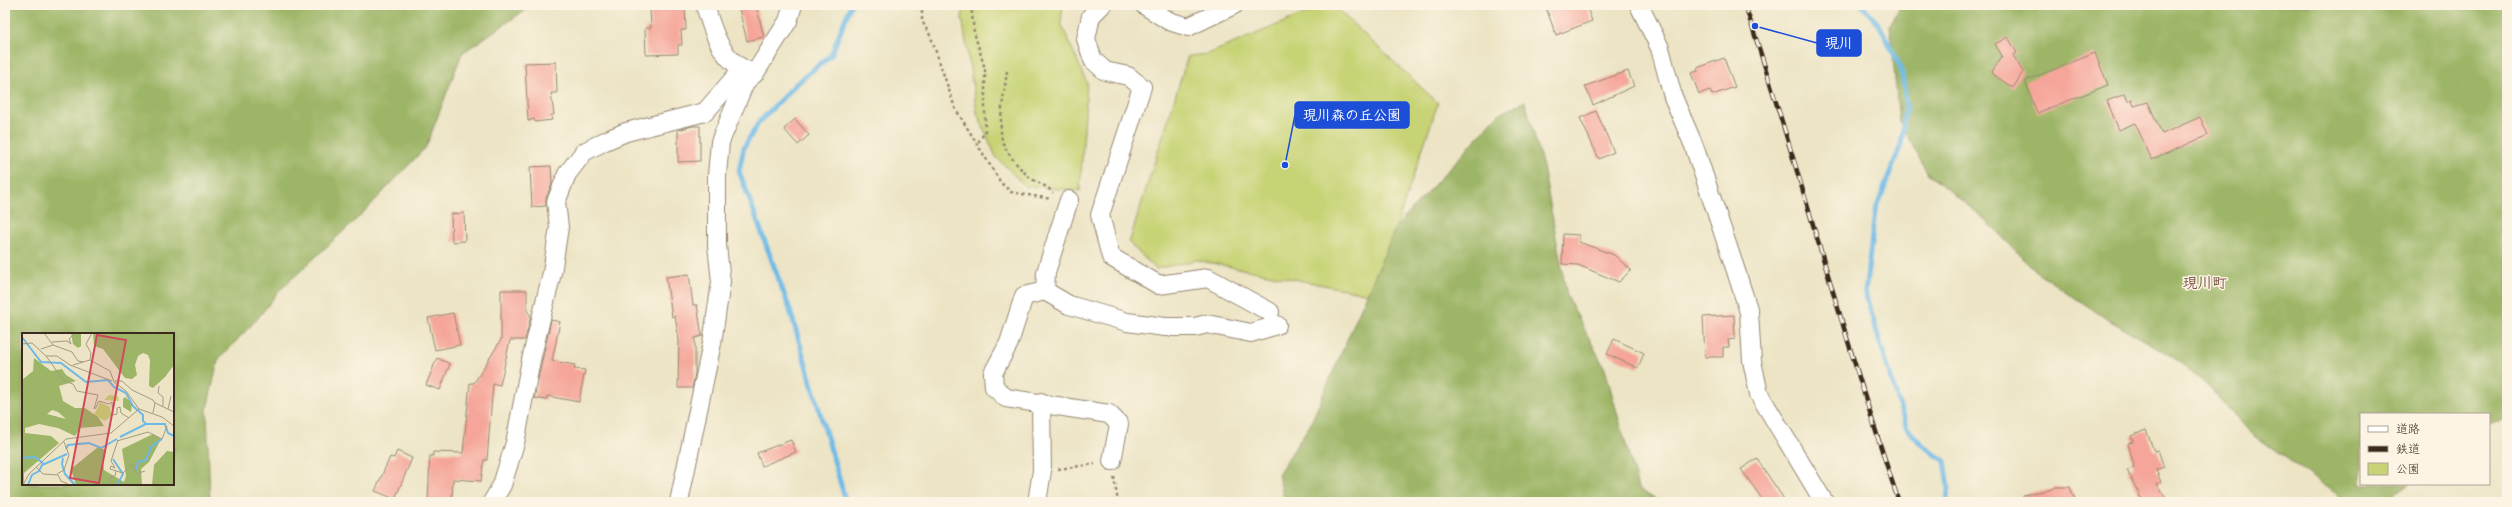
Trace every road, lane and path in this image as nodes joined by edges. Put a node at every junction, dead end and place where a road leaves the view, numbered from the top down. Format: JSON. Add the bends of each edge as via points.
{"nodes":[{"id":1,"x":705,"y":5,"type":"edge"},
{"id":2,"x":793,"y":5,"type":"edge"},
{"id":3,"x":922,"y":5,"type":"edge"},
{"id":4,"x":971,"y":5,"type":"edge"},
{"id":5,"x":1102,"y":5,"type":"edge"},
{"id":6,"x":1144,"y":5,"type":"edge"},
{"id":7,"x":1234,"y":5,"type":"edge"},
{"id":8,"x":1639,"y":5,"type":"edge"},
{"id":9,"x":1007,"y":71,"type":"dead end"},
{"id":10,"x":750,"y":78,"type":"junction"},
{"id":11,"x":977,"y":144,"type":"junction"},
{"id":12,"x":1069,"y":200,"type":"dead end"},
{"id":13,"x":1045,"y":291,"type":"junction"},
{"id":14,"x":1041,"y":402,"type":"junction"},
{"id":15,"x":1112,"y":461,"type":"junction"},
{"id":16,"x":1042,"y":471,"type":"junction"},
{"id":17,"x":492,"y":502,"type":"edge"},
{"id":18,"x":679,"y":502,"type":"edge"},
{"id":19,"x":1037,"y":502,"type":"edge"},
{"id":20,"x":1118,"y":502,"type":"edge"},
{"id":21,"x":1824,"y":502,"type":"edge"}],
"edges":[{"from":1,"to":10,"type":"street","via":[[716,40]]},
{"from":2,"to":10,"type":"street","via":[[788,21]]},
{"from":3,"to":11,"type":"path","via":[[922,21],[931,37],[955,108]]},
{"from":4,"to":11,"type":"path","via":[[974,32],[985,69],[985,132]]},
{"from":5,"to":13,"type":"street","via":[[1091,16],[1086,40],[1093,60],[1106,71],[1128,76],[1142,87],[1100,216],[1111,257],[1158,285],[1208,278],[1274,318],[1251,333],[1207,324],[1195,327],[1165,327],[1127,322],[1069,305]]},
{"from":6,"to":7,"type":"street","via":[[1169,21],[1188,27]]},
{"from":8,"to":21,"type":"street","via":[[1660,48],[1673,97],[1694,146],[1732,257],[1748,312],[1752,361],[1760,394]]},
{"from":9,"to":11,"type":"path","via":[[1002,142],[1029,177],[1049,188],[1058,199],[1011,192],[1001,183]]},
{"from":10,"to":17,"type":"street","via":[[737,75],[705,112],[626,132],[584,152],[567,174],[556,202],[559,227],[552,273],[531,360],[515,443],[502,485]]},
{"from":10,"to":18,"type":"street","via":[[734,105],[720,142],[716,175],[717,245],[721,282],[712,343]]},
{"from":12,"to":13,"type":"street","via":[[1046,272]]},
{"from":13,"to":14,"type":"street","via":[[1024,296],[1008,343],[993,373],[994,387],[1006,398]]},
{"from":14,"to":15,"type":"street","via":[[1109,414],[1119,424]]},
{"from":14,"to":16,"type":"street"},
{"from":15,"to":16,"type":"path"},
{"from":15,"to":20,"type":"path"},
{"from":16,"to":19,"type":"street"}]}
